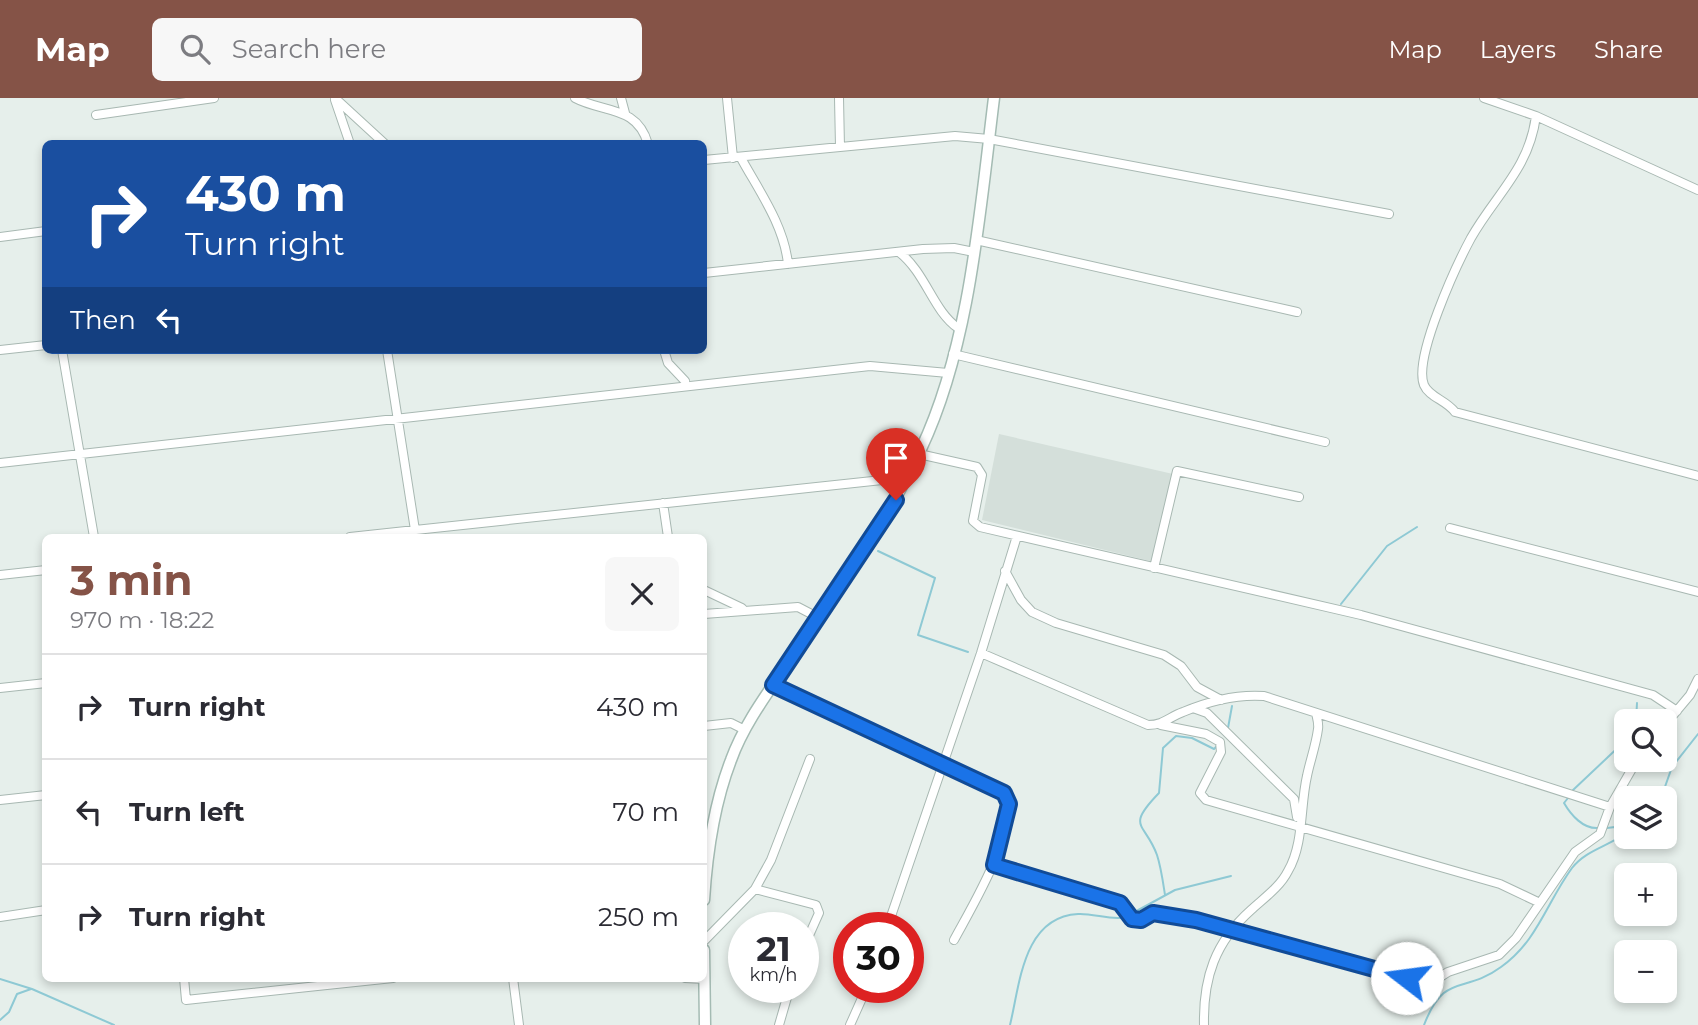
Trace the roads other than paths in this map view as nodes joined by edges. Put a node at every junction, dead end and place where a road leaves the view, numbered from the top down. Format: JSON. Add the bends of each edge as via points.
{"nodes":[{"id":1,"x":214,"y":98,"type":"edge"},
{"id":2,"x":335,"y":98,"type":"edge"},
{"id":3,"x":575,"y":98,"type":"edge"},
{"id":4,"x":729,"y":98,"type":"edge"},
{"id":5,"x":839,"y":98,"type":"edge"},
{"id":6,"x":994,"y":98,"type":"edge"},
{"id":7,"x":1484,"y":98,"type":"edge"},
{"id":8,"x":619,"y":100,"type":"edge"},
{"id":9,"x":625,"y":113,"type":"junction"},
{"id":10,"x":96,"y":115,"type":"dead end"},
{"id":11,"x":1536,"y":116,"type":"junction"},
{"id":12,"x":349,"y":139,"type":"edge"},
{"id":13,"x":989,"y":139,"type":"junction"},
{"id":14,"x":381,"y":140,"type":"edge"},
{"id":15,"x":646,"y":140,"type":"edge"},
{"id":16,"x":840,"y":147,"type":"junction"},
{"id":17,"x":737,"y":158,"type":"junction"},
{"id":18,"x":707,"y":160,"type":"edge"},
{"id":19,"x":1698,"y":190,"type":"edge"},
{"id":20,"x":1389,"y":214,"type":"dead end"},
{"id":21,"x":42,"y":232,"type":"edge"},
{"id":22,"x":0,"y":237,"type":"edge"},
{"id":23,"x":975,"y":246,"type":"junction"},
{"id":24,"x":900,"y":252,"type":"junction"},
{"id":25,"x":788,"y":264,"type":"junction"},
{"id":26,"x":707,"y":273,"type":"edge"},
{"id":27,"x":1297,"y":312,"type":"dead end"},
{"id":28,"x":958,"y":328,"type":"junction"},
{"id":29,"x":42,"y":345,"type":"edge"},
{"id":30,"x":0,"y":350,"type":"edge"},
{"id":31,"x":63,"y":354,"type":"edge"},
{"id":32,"x":388,"y":354,"type":"edge"},
{"id":33,"x":665,"y":354,"type":"edge"},
{"id":34,"x":953,"y":354,"type":"junction"},
{"id":35,"x":948,"y":373,"type":"junction"},
{"id":36,"x":685,"y":380,"type":"dead end"},
{"id":37,"x":398,"y":420,"type":"junction"},
{"id":38,"x":1325,"y":442,"type":"dead end"},
{"id":39,"x":79,"y":454,"type":"junction"},
{"id":40,"x":919,"y":454,"type":"junction"},
{"id":41,"x":0,"y":463,"type":"edge"},
{"id":42,"x":1698,"y":475,"type":"edge"},
{"id":43,"x":906,"y":481,"type":"junction"},
{"id":44,"x":1299,"y":497,"type":"dead end"},
{"id":45,"x":663,"y":503,"type":"junction"},
{"id":46,"x":1450,"y":528,"type":"dead end"},
{"id":47,"x":420,"y":532,"type":"edge"},
{"id":48,"x":93,"y":534,"type":"edge"},
{"id":49,"x":392,"y":534,"type":"edge"},
{"id":50,"x":668,"y":534,"type":"edge"},
{"id":51,"x":1017,"y":536,"type":"junction"},
{"id":52,"x":1154,"y":568,"type":"junction"},
{"id":53,"x":42,"y":570,"type":"edge"},
{"id":54,"x":1005,"y":571,"type":"junction"},
{"id":55,"x":0,"y":575,"type":"edge"},
{"id":56,"x":707,"y":592,"type":"edge"},
{"id":57,"x":1698,"y":592,"type":"edge"},
{"id":58,"x":744,"y":610,"type":"junction"},
{"id":59,"x":707,"y":613,"type":"edge"},
{"id":60,"x":819,"y":618,"type":"junction"},
{"id":61,"x":981,"y":653,"type":"junction"},
{"id":62,"x":1698,"y":679,"type":"edge"},
{"id":63,"x":42,"y":683,"type":"edge"},
{"id":64,"x":773,"y":685,"type":"junction"},
{"id":65,"x":0,"y":688,"type":"edge"},
{"id":66,"x":1221,"y":700,"type":"junction"},
{"id":67,"x":1193,"y":708,"type":"junction"},
{"id":68,"x":1674,"y":709,"type":"edge"},
{"id":69,"x":1677,"y":711,"type":"edge"},
{"id":70,"x":1316,"y":713,"type":"junction"},
{"id":71,"x":1161,"y":725,"type":"junction"},
{"id":72,"x":707,"y":726,"type":"edge"},
{"id":73,"x":745,"y":730,"type":"junction"},
{"id":74,"x":810,"y":758,"type":"dead end"},
{"id":75,"x":942,"y":764,"type":"junction"},
{"id":76,"x":1630,"y":772,"type":"edge"},
{"id":77,"x":42,"y":795,"type":"edge"},
{"id":78,"x":0,"y":800,"type":"edge"},
{"id":79,"x":1610,"y":807,"type":"junction"},
{"id":80,"x":1298,"y":827,"type":"junction"},
{"id":81,"x":707,"y":847,"type":"edge"},
{"id":82,"x":994,"y":865,"type":"junction"},
{"id":83,"x":755,"y":889,"type":"junction"},
{"id":84,"x":1538,"y":902,"type":"junction"},
{"id":85,"x":42,"y":911,"type":"edge"},
{"id":86,"x":819,"y":912,"type":"edge"},
{"id":87,"x":892,"y":912,"type":"edge"},
{"id":88,"x":0,"y":917,"type":"edge"},
{"id":89,"x":1232,"y":930,"type":"junction"},
{"id":90,"x":707,"y":938,"type":"edge"},
{"id":91,"x":954,"y":940,"type":"dead end"},
{"id":92,"x":184,"y":982,"type":"edge"},
{"id":93,"x":355,"y":982,"type":"edge"},
{"id":94,"x":514,"y":982,"type":"edge"},
{"id":95,"x":704,"y":982,"type":"edge"},
{"id":96,"x":786,"y":1003,"type":"edge"},
{"id":97,"x":860,"y":1003,"type":"edge"},
{"id":98,"x":519,"y":1025,"type":"edge"},
{"id":99,"x":705,"y":1025,"type":"edge"},
{"id":100,"x":780,"y":1025,"type":"edge"},
{"id":101,"x":850,"y":1025,"type":"edge"},
{"id":102,"x":1204,"y":1025,"type":"edge"}],
"edges":[{"from":1,"to":10,"type":"street"},
{"from":2,"to":12,"type":"street"},
{"from":2,"to":14,"type":"street"},
{"from":3,"to":9,"type":"street"},
{"from":4,"to":17,"type":"street"},
{"from":5,"to":16,"type":"street"},
{"from":6,"to":13,"type":"main road"},
{"from":7,"to":11,"type":"street"},
{"from":8,"to":9,"type":"street"},
{"from":9,"to":15,"type":"street"},
{"from":11,"to":19,"type":"street"},
{"from":11,"to":42,"type":"street","via":[[1533,142],[1472,237],[1433,325],[1422,367],[1424,386],[1434,397],[1447,400],[1455,412]]},
{"from":13,"to":16,"type":"street","via":[[955,136]]},
{"from":13,"to":20,"type":"street"},
{"from":13,"to":23,"type":"main road"},
{"from":16,"to":17,"type":"street"},
{"from":17,"to":18,"type":"street"},
{"from":17,"to":25,"type":"street","via":[[777,224]]},
{"from":21,"to":22,"type":"street"},
{"from":23,"to":24,"type":"street"},
{"from":23,"to":27,"type":"street"},
{"from":23,"to":28,"type":"main road"},
{"from":24,"to":25,"type":"street"},
{"from":24,"to":28,"type":"street","via":[[914,263],[948,321]]},
{"from":25,"to":26,"type":"street"},
{"from":28,"to":34,"type":"main road"},
{"from":29,"to":30,"type":"street"},
{"from":31,"to":39,"type":"street"},
{"from":32,"to":37,"type":"street"},
{"from":33,"to":36,"type":"street"},
{"from":34,"to":35,"type":"main road"},
{"from":34,"to":38,"type":"street"},
{"from":35,"to":37,"type":"street","via":[[870,366]]},
{"from":35,"to":40,"type":"main road"},
{"from":37,"to":39,"type":"street"},
{"from":37,"to":47,"type":"street"},
{"from":39,"to":41,"type":"street"},
{"from":39,"to":48,"type":"street"},
{"from":40,"to":43,"type":"main road"},
{"from":40,"to":51,"type":"street","via":[[978,467],[982,475],[973,521]]},
{"from":43,"to":45,"type":"street"},
{"from":43,"to":60,"type":"main road"},
{"from":44,"to":52,"type":"street","via":[[1177,471]]},
{"from":45,"to":47,"type":"street"},
{"from":45,"to":50,"type":"street"},
{"from":46,"to":57,"type":"street"},
{"from":47,"to":49,"type":"street"},
{"from":51,"to":52,"type":"street"},
{"from":51,"to":54,"type":"street"},
{"from":52,"to":68,"type":"street","via":[[1361,615],[1653,695]]},
{"from":53,"to":55,"type":"street"},
{"from":54,"to":61,"type":"street"},
{"from":54,"to":66,"type":"street","via":[[1032,612],[1164,655],[1181,666],[1198,687]]},
{"from":56,"to":58,"type":"street"},
{"from":58,"to":59,"type":"street"},
{"from":58,"to":60,"type":"street","via":[[798,607]]},
{"from":60,"to":64,"type":"main road"},
{"from":61,"to":71,"type":"street","via":[[1148,725]]},
{"from":61,"to":75,"type":"street"},
{"from":62,"to":69,"type":"street"},
{"from":63,"to":65,"type":"street"},
{"from":64,"to":73,"type":"main road"},
{"from":64,"to":75,"type":"street"},
{"from":66,"to":67,"type":"street"},
{"from":66,"to":70,"type":"street","via":[[1265,696]]},
{"from":67,"to":71,"type":"street"},
{"from":67,"to":80,"type":"street","via":[[1207,713],[1294,799]]},
{"from":70,"to":79,"type":"street"},
{"from":70,"to":80,"type":"street","via":[[1319,727]]},
{"from":71,"to":80,"type":"street","via":[[1206,734],[1220,742],[1221,752],[1200,793],[1206,800]]},
{"from":72,"to":73,"type":"street","via":[[731,723]]},
{"from":73,"to":81,"type":"main road","via":[[721,790]]},
{"from":74,"to":83,"type":"street","via":[[771,860]]},
{"from":75,"to":82,"type":"street","via":[[1004,793],[1009,804]]},
{"from":75,"to":87,"type":"street"},
{"from":76,"to":79,"type":"street"},
{"from":77,"to":78,"type":"street"},
{"from":79,"to":84,"type":"street","via":[[1600,834],[1576,852]]},
{"from":80,"to":84,"type":"street","via":[[1500,884]]},
{"from":80,"to":89,"type":"street","via":[[1298,845],[1289,870]]},
{"from":82,"to":89,"type":"street","via":[[1120,903],[1132,919],[1153,913]]},
{"from":82,"to":91,"type":"street"},
{"from":83,"to":86,"type":"street","via":[[816,905]]},
{"from":83,"to":90,"type":"street"},
{"from":84,"to":89,"type":"street","via":[[1499,956],[1448,972],[1429,984]]},
{"from":85,"to":88,"type":"street"},
{"from":89,"to":102,"type":"street","via":[[1208,972]]},
{"from":92,"to":93,"type":"street","via":[[186,1000]]},
{"from":94,"to":98,"type":"street"},
{"from":95,"to":99,"type":"main road"},
{"from":96,"to":100,"type":"street"},
{"from":97,"to":101,"type":"street"}]}
